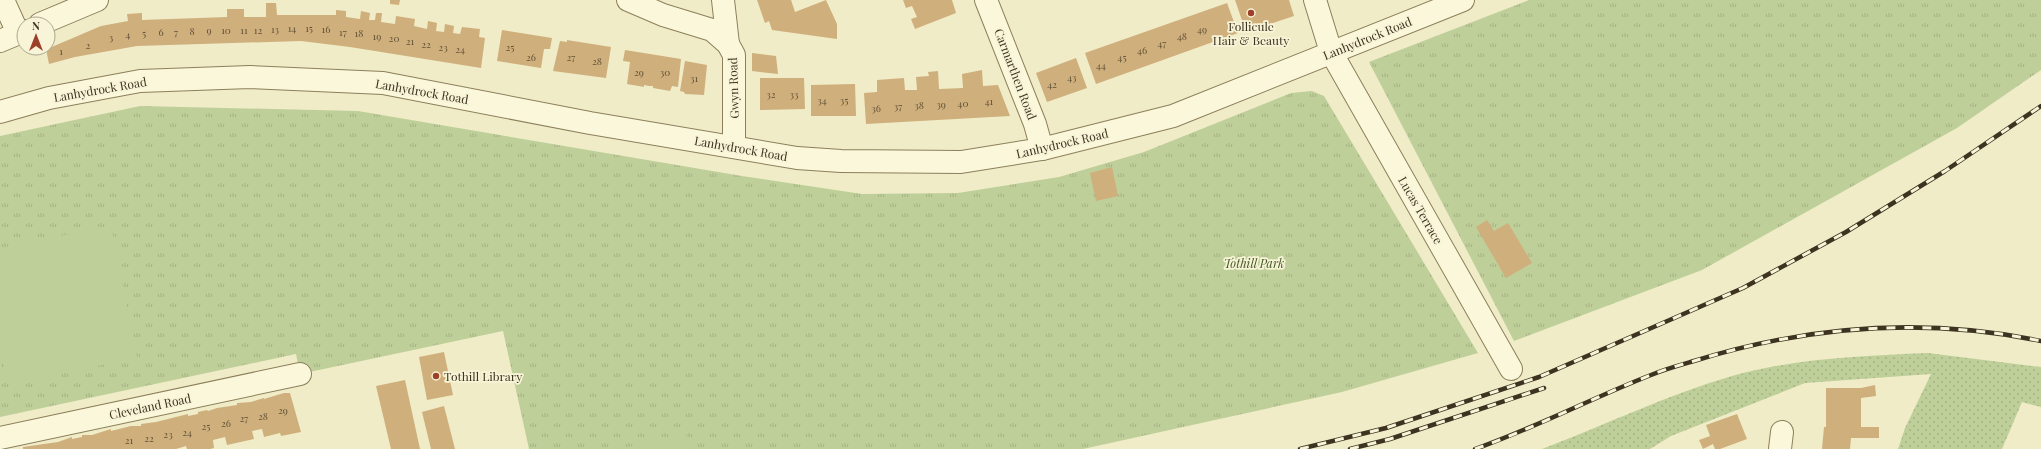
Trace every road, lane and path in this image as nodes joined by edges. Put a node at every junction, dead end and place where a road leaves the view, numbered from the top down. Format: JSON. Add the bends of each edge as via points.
{"nodes":[{"id":1,"x":4,"y":0,"type":"edge"},
{"id":2,"x":97,"y":0,"type":"edge"},
{"id":3,"x":628,"y":0,"type":"edge"},
{"id":4,"x":723,"y":0,"type":"edge"},
{"id":5,"x":986,"y":0,"type":"edge"},
{"id":6,"x":1315,"y":0,"type":"edge"},
{"id":7,"x":1463,"y":0,"type":"edge"},
{"id":8,"x":56,"y":17,"type":"edge"},
{"id":9,"x":14,"y":35,"type":"edge"},
{"id":10,"x":728,"y":44,"type":"junction"},
{"id":11,"x":1331,"y":52,"type":"junction"},
{"id":12,"x":0,"y":112,"type":"edge"},
{"id":13,"x":734,"y":147,"type":"junction"},
{"id":14,"x":1042,"y":149,"type":"junction"},
{"id":15,"x":1511,"y":369,"type":"dead end"},
{"id":16,"x":300,"y":374,"type":"dead end"},
{"id":17,"x":0,"y":438,"type":"edge"}],
"edges":[{"from":1,"to":9,"type":"street"},
{"from":2,"to":8,"type":"street"},
{"from":3,"to":10,"type":"street","name":"Gwyn Road","via":[[663,15],[712,30]]},
{"from":4,"to":10,"type":"street"},
{"from":5,"to":14,"type":"street","name":"Carmarthen Road","via":[[1035,124]]},
{"from":6,"to":11,"type":"street","name":"Lucas Terrace"},
{"from":7,"to":11,"type":"street","name":"Lanhydrock Road"},
{"from":10,"to":13,"type":"street","name":"Gwyn Road","via":[[734,56]]},
{"from":11,"to":14,"type":"street","name":"Lanhydrock Road","via":[[1173,116]]},
{"from":11,"to":15,"type":"street","name":"Lucas Terrace"},
{"from":12,"to":13,"type":"street","name":"Lanhydrock Road","via":[[49,98],[140,81],[250,77],[375,82],[590,123]]},
{"from":13,"to":14,"type":"street","name":"Lanhydrock Road","via":[[796,158],[926,163],[961,162]]},
{"from":16,"to":17,"type":"street","name":"Cleveland Road"}]}
